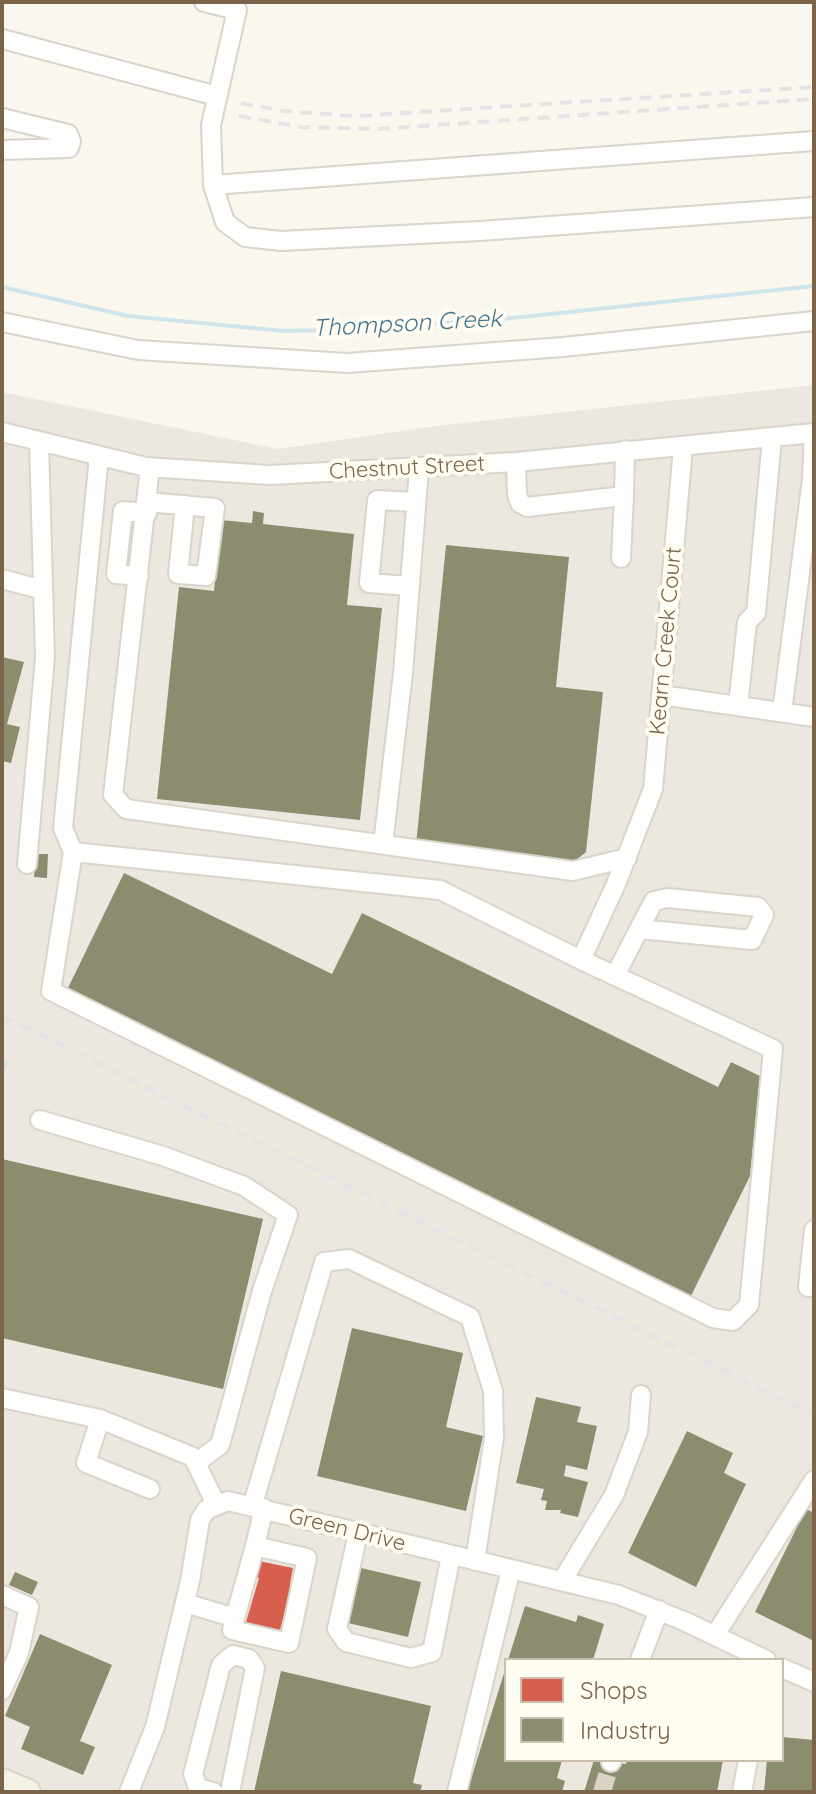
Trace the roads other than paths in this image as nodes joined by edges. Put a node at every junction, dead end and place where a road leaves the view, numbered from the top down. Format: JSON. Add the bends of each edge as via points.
{"nodes":[{"id":1,"x":204,"y":2,"type":"edge"},
{"id":2,"x":2,"y":39,"type":"edge"},
{"id":3,"x":217,"y":96,"type":"junction"},
{"id":4,"x":2,"y":118,"type":"edge"},
{"id":5,"x":814,"y":141,"type":"edge"},
{"id":6,"x":2,"y":150,"type":"edge"},
{"id":7,"x":213,"y":185,"type":"junction"},
{"id":8,"x":814,"y":207,"type":"edge"},
{"id":9,"x":814,"y":321,"type":"edge"},
{"id":10,"x":2,"y":322,"type":"edge"},
{"id":11,"x":2,"y":432,"type":"edge"},
{"id":12,"x":814,"y":433,"type":"edge"},
{"id":13,"x":772,"y":438,"type":"junction"},
{"id":14,"x":39,"y":441,"type":"junction"},
{"id":15,"x":683,"y":448,"type":"junction"},
{"id":16,"x":625,"y":450,"type":"junction"},
{"id":17,"x":99,"y":456,"type":"junction"},
{"id":18,"x":516,"y":462,"type":"junction"},
{"id":19,"x":150,"y":467,"type":"junction"},
{"id":20,"x":419,"y":469,"type":"junction"},
{"id":21,"x":624,"y":496,"type":"junction"},
{"id":22,"x":415,"y":502,"type":"junction"},
{"id":23,"x":185,"y":505,"type":"dead end"},
{"id":24,"x":147,"y":507,"type":"junction"},
{"id":25,"x":621,"y":558,"type":"dead end"},
{"id":26,"x":2,"y":579,"type":"edge"},
{"id":27,"x":408,"y":586,"type":"junction"},
{"id":28,"x":43,"y":590,"type":"junction"},
{"id":29,"x":661,"y":695,"type":"junction"},
{"id":30,"x":738,"y":706,"type":"junction"},
{"id":31,"x":782,"y":712,"type":"junction"},
{"id":32,"x":814,"y":717,"type":"edge"},
{"id":33,"x":383,"y":844,"type":"junction"},
{"id":34,"x":73,"y":852,"type":"junction"},
{"id":35,"x":627,"y":858,"type":"junction"},
{"id":36,"x":27,"y":864,"type":"dead end"},
{"id":37,"x":639,"y":929,"type":"junction"},
{"id":38,"x":581,"y":960,"type":"junction"},
{"id":39,"x":615,"y":976,"type":"junction"},
{"id":40,"x":40,"y":1120,"type":"dead end"},
{"id":41,"x":814,"y":1230,"type":"edge"},
{"id":42,"x":814,"y":1287,"type":"edge"},
{"id":43,"x":641,"y":1395,"type":"dead end"},
{"id":44,"x":2,"y":1398,"type":"edge"},
{"id":45,"x":100,"y":1419,"type":"junction"},
{"id":46,"x":196,"y":1463,"type":"junction"},
{"id":47,"x":814,"y":1480,"type":"edge"},
{"id":48,"x":150,"y":1489,"type":"dead end"},
{"id":49,"x":216,"y":1504,"type":"junction"},
{"id":50,"x":258,"y":1506,"type":"junction"},
{"id":51,"x":316,"y":1523,"type":"junction"},
{"id":52,"x":358,"y":1533,"type":"junction"},
{"id":53,"x":255,"y":1546,"type":"junction"},
{"id":54,"x":451,"y":1555,"type":"junction"},
{"id":55,"x":307,"y":1558,"type":"junction"},
{"id":56,"x":475,"y":1561,"type":"junction"},
{"id":57,"x":511,"y":1569,"type":"junction"},
{"id":58,"x":562,"y":1581,"type":"junction"},
{"id":59,"x":2,"y":1595,"type":"edge"},
{"id":60,"x":185,"y":1603,"type":"junction"},
{"id":61,"x":659,"y":1610,"type":"junction"},
{"id":62,"x":235,"y":1618,"type":"junction"},
{"id":63,"x":715,"y":1635,"type":"junction"},
{"id":64,"x":641,"y":1658,"type":"edge"},
{"id":65,"x":756,"y":1658,"type":"edge"},
{"id":66,"x":784,"y":1669,"type":"edge"},
{"id":67,"x":814,"y":1682,"type":"edge"},
{"id":68,"x":2,"y":1690,"type":"edge"},
{"id":69,"x":748,"y":1762,"type":"edge"},
{"id":70,"x":2,"y":1781,"type":"edge"},
{"id":71,"x":28,"y":1792,"type":"edge"},
{"id":72,"x":129,"y":1792,"type":"edge"},
{"id":73,"x":213,"y":1792,"type":"edge"},
{"id":74,"x":230,"y":1792,"type":"edge"},
{"id":75,"x":457,"y":1792,"type":"edge"},
{"id":76,"x":742,"y":1792,"type":"edge"}],
"edges":[{"from":1,"to":3,"type":"street","via":[[237,10]]},
{"from":2,"to":3,"type":"street"},
{"from":3,"to":7,"type":"street","via":[[210,143]]},
{"from":4,"to":6,"type":"street","via":[[68,134],[71,141],[69,148]]},
{"from":5,"to":7,"type":"street"},
{"from":7,"to":8,"type":"street","via":[[225,222],[245,237],[281,241]]},
{"from":9,"to":10,"type":"street","via":[[347,363],[138,350]]},
{"from":11,"to":14,"type":"street","name":"Chestnut Street"},
{"from":12,"to":13,"type":"street","name":"Chestnut Street"},
{"from":12,"to":31,"type":"street"},
{"from":13,"to":15,"type":"street","name":"Chestnut Street"},
{"from":13,"to":30,"type":"street","via":[[756,613],[747,622]]},
{"from":14,"to":17,"type":"street","name":"Chestnut Street"},
{"from":14,"to":28,"type":"street"},
{"from":15,"to":16,"type":"street","name":"Chestnut Street"},
{"from":15,"to":29,"type":"street","name":"Kearn Creek Court"},
{"from":16,"to":18,"type":"street","name":"Chestnut Street"},
{"from":16,"to":21,"type":"street"},
{"from":17,"to":19,"type":"street","name":"Chestnut Street"},
{"from":17,"to":34,"type":"street","via":[[63,828]]},
{"from":18,"to":20,"type":"street","name":"Chestnut Street"},
{"from":18,"to":21,"type":"street","via":[[517,495],[527,507]]},
{"from":19,"to":20,"type":"street","name":"Chestnut Street","via":[[270,475]]},
{"from":19,"to":24,"type":"street"},
{"from":20,"to":22,"type":"street"},
{"from":21,"to":25,"type":"street"},
{"from":22,"to":27,"type":"street"},
{"from":22,"to":27,"type":"street","via":[[377,500],[369,583]]},
{"from":23,"to":24,"type":"street"},
{"from":24,"to":33,"type":"street","via":[[113,795],[126,809]]},
{"from":26,"to":28,"type":"street"},
{"from":27,"to":33,"type":"street"},
{"from":28,"to":36,"type":"street","via":[[45,657]]},
{"from":29,"to":30,"type":"street"},
{"from":29,"to":35,"type":"street","name":"Kearn Creek Court","via":[[653,789]]},
{"from":30,"to":31,"type":"street"},
{"from":31,"to":32,"type":"street"},
{"from":33,"to":35,"type":"street","via":[[573,871]]},
{"from":34,"to":38,"type":"street","via":[[440,890]]},
{"from":34,"to":39,"type":"street","via":[[51,991],[713,1318],[733,1321],[749,1305],[773,1049]]},
{"from":35,"to":38,"type":"street","name":"Kearn Creek Court"},
{"from":37,"to":37,"type":"street","via":[[752,940],[764,915],[758,907],[668,898],[654,901]]},
{"from":37,"to":39,"type":"street"},
{"from":38,"to":39,"type":"street"},
{"from":40,"to":46,"type":"street","via":[[244,1186],[288,1215],[220,1445]]},
{"from":41,"to":42,"type":"street","via":[[808,1287]]},
{"from":43,"to":58,"type":"street","via":[[638,1432],[614,1495]]},
{"from":44,"to":45,"type":"street"},
{"from":45,"to":46,"type":"street","via":[[193,1457]]},
{"from":45,"to":48,"type":"street","via":[[86,1463]]},
{"from":46,"to":49,"type":"street"},
{"from":47,"to":63,"type":"street"},
{"from":49,"to":50,"type":"street","name":"Green Drive","via":[[241,1501]]},
{"from":49,"to":60,"type":"street","via":[[200,1520]]},
{"from":50,"to":51,"type":"street","name":"Green Drive"},
{"from":50,"to":53,"type":"street"},
{"from":50,"to":56,"type":"street","via":[[324,1262],[349,1259],[470,1317],[494,1406]]},
{"from":51,"to":52,"type":"street","name":"Green Drive"},
{"from":51,"to":55,"type":"street"},
{"from":52,"to":54,"type":"street","name":"Green Drive"},
{"from":52,"to":54,"type":"street","via":[[337,1629],[346,1642],[411,1658],[432,1652]]},
{"from":53,"to":55,"type":"street"},
{"from":53,"to":62,"type":"street"},
{"from":54,"to":56,"type":"street","name":"Green Drive"},
{"from":55,"to":62,"type":"street","via":[[289,1643],[232,1630]]},
{"from":56,"to":57,"type":"street","name":"Green Drive"},
{"from":57,"to":58,"type":"street","name":"Green Drive"},
{"from":57,"to":75,"type":"street"},
{"from":58,"to":61,"type":"street","name":"Green Drive"},
{"from":59,"to":68,"type":"street","via":[[29,1607],[19,1653]]},
{"from":60,"to":62,"type":"street"},
{"from":60,"to":72,"type":"street","via":[[155,1727]]},
{"from":61,"to":63,"type":"street","name":"Green Drive"},
{"from":61,"to":64,"type":"street"},
{"from":63,"to":65,"type":"street","name":"Green Drive"},
{"from":66,"to":67,"type":"street"},
{"from":69,"to":76,"type":"street"},
{"from":70,"to":71,"type":"main road"},
{"from":73,"to":74,"type":"street","via":[[198,1788],[193,1774],[221,1665],[233,1655],[249,1659],[255,1668]]}]}
